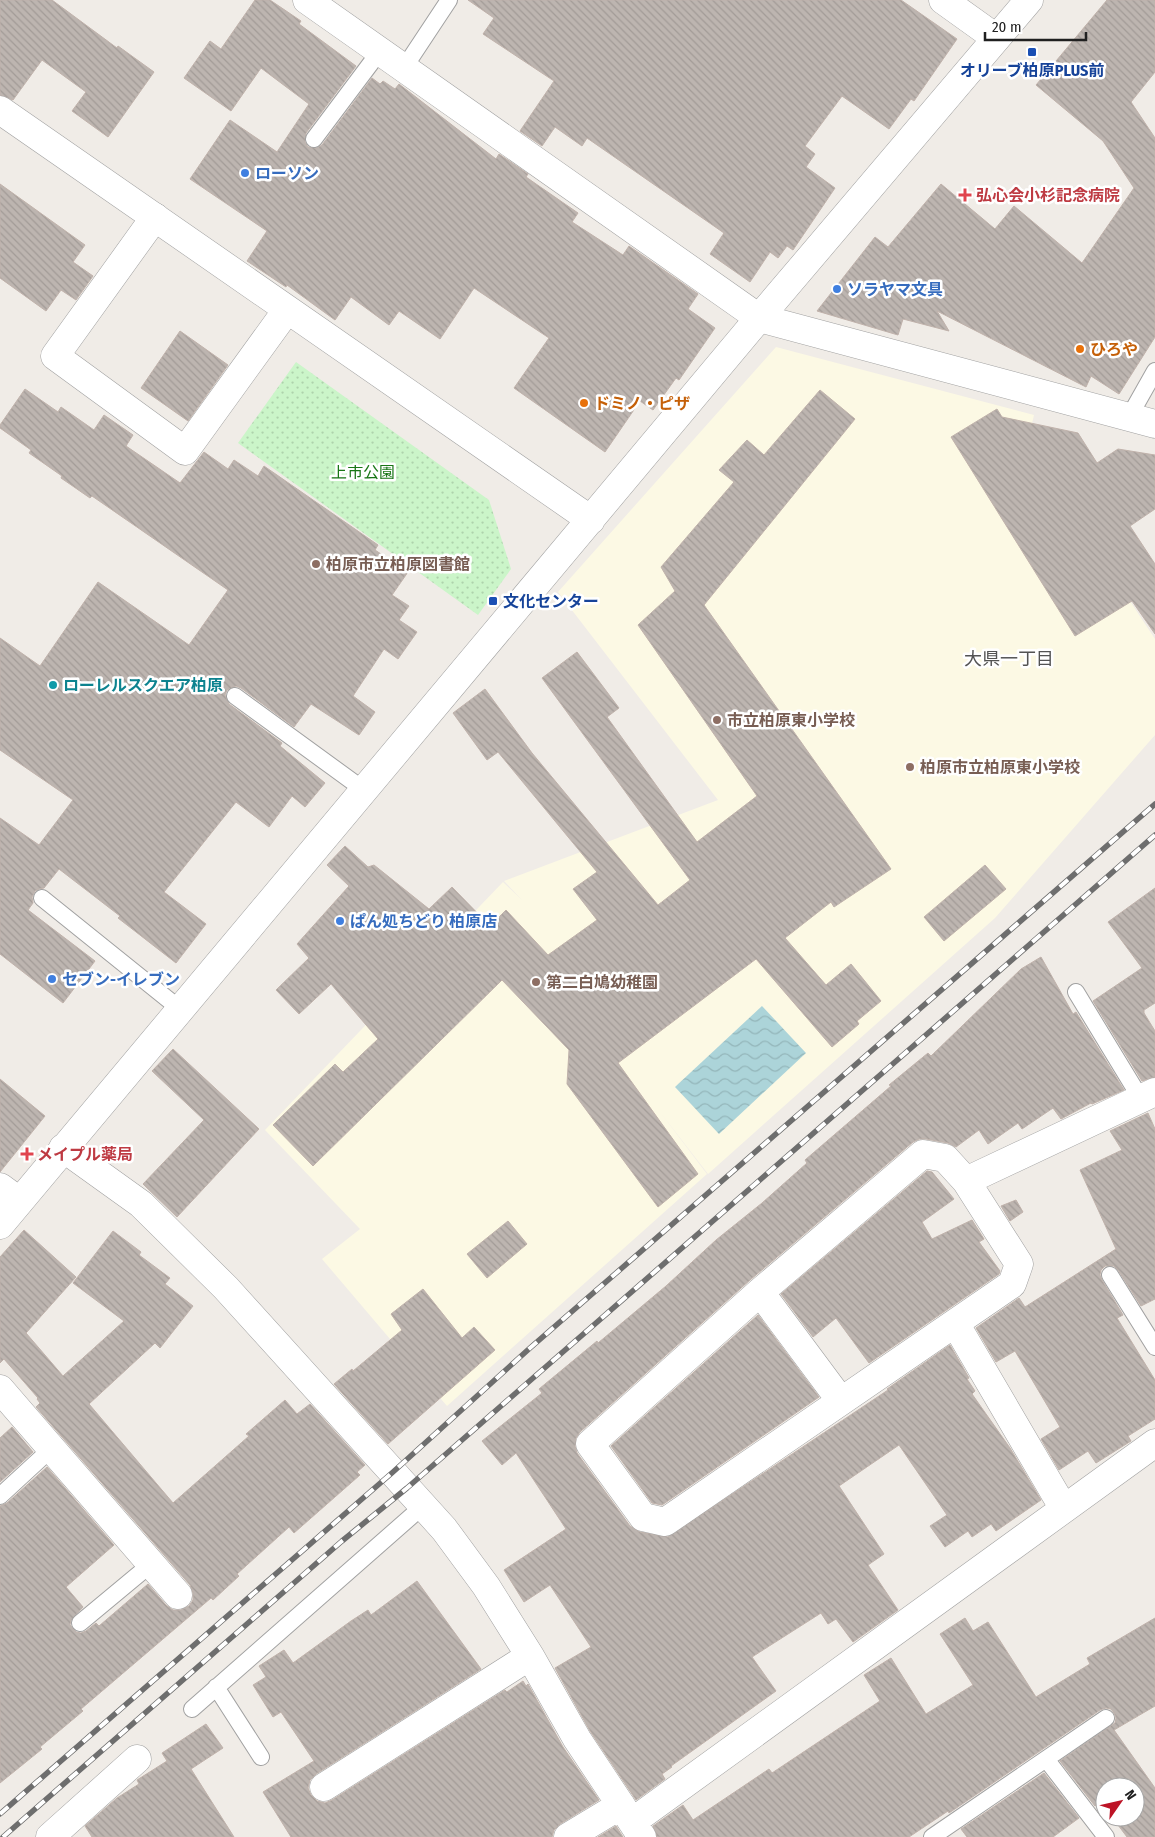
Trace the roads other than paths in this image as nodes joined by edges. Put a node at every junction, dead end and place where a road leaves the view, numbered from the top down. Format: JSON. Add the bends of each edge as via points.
{"nodes":[{"id":1,"x":307,"y":0,"type":"edge"},
{"id":2,"x":449,"y":0,"type":"edge"},
{"id":3,"x":943,"y":0,"type":"edge"},
{"id":4,"x":1029,"y":0,"type":"edge"},
{"id":5,"x":996,"y":38,"type":"junction"},
{"id":6,"x":380,"y":52,"type":"junction"},
{"id":7,"x":404,"y":68,"type":"junction"},
{"id":8,"x":0,"y":110,"type":"edge"},
{"id":9,"x":314,"y":139,"type":"dead end"},
{"id":10,"x":155,"y":218,"type":"junction"},
{"id":11,"x":287,"y":310,"type":"junction"},
{"id":12,"x":759,"y":318,"type":"junction"},
{"id":13,"x":1155,"y":371,"type":"edge"},
{"id":14,"x":1142,"y":420,"type":"edge"},
{"id":15,"x":591,"y":520,"type":"junction"},
{"id":16,"x":235,"y":696,"type":"dead end"},
{"id":17,"x":364,"y":790,"type":"junction"},
{"id":18,"x":42,"y":898,"type":"dead end"},
{"id":19,"x":1076,"y":992,"type":"dead end"},
{"id":20,"x":180,"y":1009,"type":"junction"},
{"id":21,"x":1148,"y":1096,"type":"edge"},
{"id":22,"x":63,"y":1148,"type":"junction"},
{"id":23,"x":966,"y":1180,"type":"junction"},
{"id":24,"x":10,"y":1194,"type":"edge"},
{"id":25,"x":0,"y":1225,"type":"edge"},
{"id":26,"x":1110,"y":1274,"type":"dead end"},
{"id":27,"x":760,"y":1292,"type":"junction"},
{"id":28,"x":955,"y":1323,"type":"junction"},
{"id":29,"x":1155,"y":1347,"type":"edge"},
{"id":30,"x":0,"y":1389,"type":"edge"},
{"id":31,"x":841,"y":1401,"type":"junction"},
{"id":32,"x":1153,"y":1448,"type":"edge"},
{"id":33,"x":52,"y":1449,"type":"junction"},
{"id":34,"x":0,"y":1496,"type":"edge"},
{"id":35,"x":423,"y":1506,"type":"junction"},
{"id":36,"x":1064,"y":1510,"type":"junction"},
{"id":37,"x":151,"y":1564,"type":"junction"},
{"id":38,"x":178,"y":1595,"type":"dead end"},
{"id":39,"x":80,"y":1623,"type":"dead end"},
{"id":40,"x":530,"y":1656,"type":"junction"},
{"id":41,"x":216,"y":1687,"type":"junction"},
{"id":42,"x":192,"y":1709,"type":"dead end"},
{"id":43,"x":1106,"y":1718,"type":"dead end"},
{"id":44,"x":261,"y":1757,"type":"dead end"},
{"id":45,"x":137,"y":1759,"type":"dead end"},
{"id":46,"x":1046,"y":1760,"type":"junction"},
{"id":47,"x":324,"y":1787,"type":"dead end"},
{"id":48,"x":631,"y":1821,"type":"edge"},
{"id":49,"x":50,"y":1837,"type":"edge"},
{"id":50,"x":568,"y":1837,"type":"edge"},
{"id":51,"x":932,"y":1837,"type":"edge"},
{"id":52,"x":1106,"y":1837,"type":"edge"}],
"edges":[{"from":1,"to":6,"type":"street"},
{"from":2,"to":7,"type":"lane"},
{"from":3,"to":5,"type":"street"},
{"from":4,"to":5,"type":"street"},
{"from":5,"to":12,"type":"street"},
{"from":6,"to":7,"type":"street"},
{"from":6,"to":9,"type":"lane"},
{"from":7,"to":12,"type":"street"},
{"from":8,"to":10,"type":"street"},
{"from":10,"to":11,"type":"street"},
{"from":10,"to":11,"type":"street","via":[[55,356],[185,451]]},
{"from":11,"to":15,"type":"street"},
{"from":12,"to":14,"type":"street"},
{"from":12,"to":15,"type":"street"},
{"from":13,"to":14,"type":"lane"},
{"from":15,"to":17,"type":"street"},
{"from":16,"to":17,"type":"lane"},
{"from":17,"to":20,"type":"street"},
{"from":18,"to":20,"type":"lane"},
{"from":19,"to":21,"type":"lane"},
{"from":20,"to":22,"type":"street"},
{"from":21,"to":23,"type":"street"},
{"from":22,"to":24,"type":"street"},
{"from":22,"to":35,"type":"street","via":[[141,1204],[219,1281]]},
{"from":23,"to":27,"type":"street","via":[[944,1158],[923,1154]]},
{"from":23,"to":28,"type":"street","via":[[1019,1264],[1012,1284]]},
{"from":24,"to":25,"type":"street"},
{"from":26,"to":29,"type":"lane"},
{"from":27,"to":31,"type":"street"},
{"from":27,"to":31,"type":"street","via":[[590,1444],[643,1517],[665,1522]]},
{"from":28,"to":31,"type":"street"},
{"from":28,"to":36,"type":"street"},
{"from":30,"to":33,"type":"street"},
{"from":32,"to":36,"type":"street"},
{"from":33,"to":34,"type":"lane"},
{"from":33,"to":37,"type":"street"},
{"from":35,"to":40,"type":"street","via":[[486,1586]]},
{"from":35,"to":41,"type":"lane"},
{"from":36,"to":48,"type":"street"},
{"from":37,"to":38,"type":"street"},
{"from":37,"to":39,"type":"lane"},
{"from":40,"to":47,"type":"street"},
{"from":40,"to":48,"type":"street","via":[[577,1739]]},
{"from":41,"to":42,"type":"lane"},
{"from":41,"to":44,"type":"lane"},
{"from":43,"to":46,"type":"lane"},
{"from":45,"to":49,"type":"street"},
{"from":46,"to":51,"type":"lane"},
{"from":46,"to":52,"type":"lane"},
{"from":48,"to":50,"type":"street"}]}
